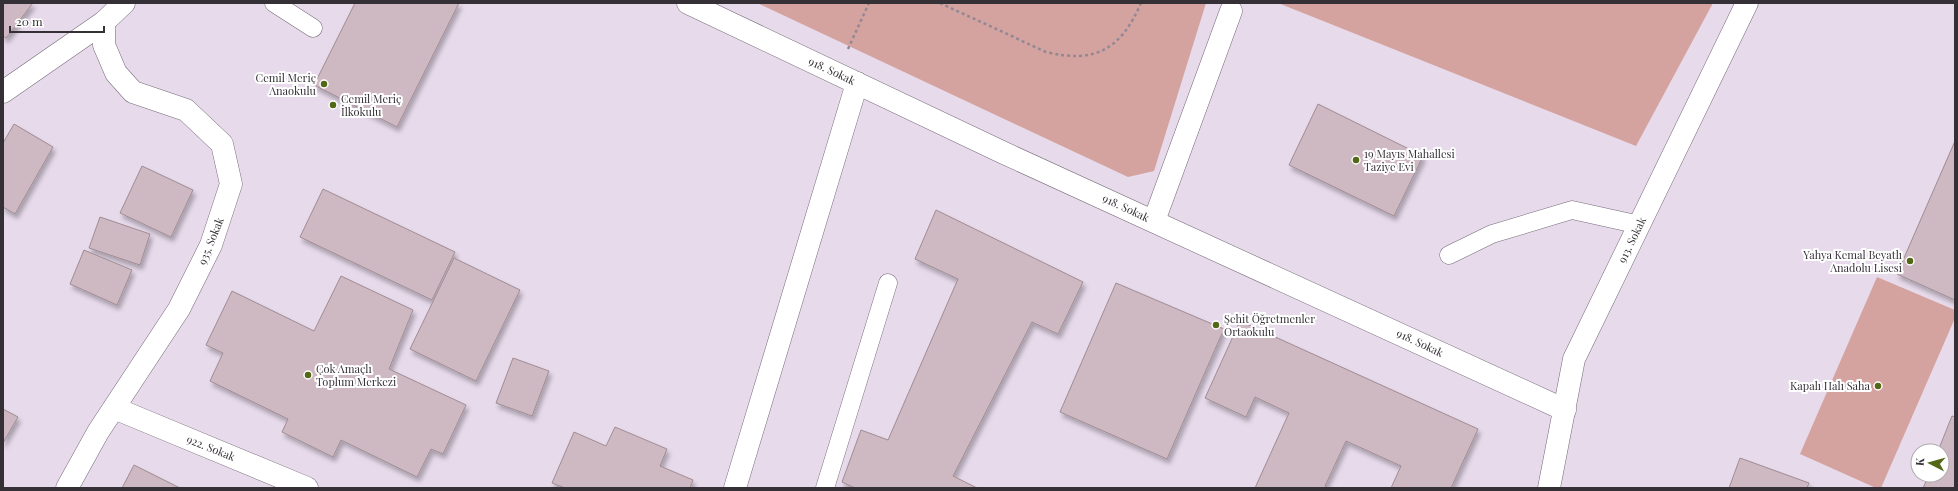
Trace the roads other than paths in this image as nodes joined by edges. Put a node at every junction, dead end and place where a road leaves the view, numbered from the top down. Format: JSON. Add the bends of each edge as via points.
{"nodes":[{"id":1,"x":124,"y":3,"type":"edge"},
{"id":2,"x":274,"y":3,"type":"edge"},
{"id":3,"x":688,"y":3,"type":"edge"},
{"id":4,"x":1747,"y":3,"type":"edge"},
{"id":5,"x":1231,"y":11,"type":"dead end"},
{"id":6,"x":104,"y":22,"type":"junction"},
{"id":7,"x":313,"y":28,"type":"dead end"},
{"id":8,"x":857,"y":83,"type":"junction"},
{"id":9,"x":3,"y":92,"type":"edge"},
{"id":10,"x":1154,"y":221,"type":"junction"},
{"id":11,"x":1640,"y":225,"type":"junction"},
{"id":12,"x":1449,"y":255,"type":"dead end"},
{"id":13,"x":888,"y":283,"type":"dead end"},
{"id":14,"x":114,"y":408,"type":"junction"},
{"id":15,"x":1565,"y":410,"type":"junction"},
{"id":16,"x":67,"y":488,"type":"edge"},
{"id":17,"x":307,"y":488,"type":"edge"},
{"id":18,"x":735,"y":488,"type":"edge"},
{"id":19,"x":825,"y":488,"type":"edge"},
{"id":20,"x":1549,"y":488,"type":"edge"}],
"edges":[{"from":1,"to":6,"type":"street"},
{"from":2,"to":7,"type":"lane"},
{"from":3,"to":8,"type":"street","name":"918. Sokak"},
{"from":4,"to":11,"type":"street","name":"913. Sokak"},
{"from":5,"to":10,"type":"street"},
{"from":6,"to":9,"type":"street"},
{"from":6,"to":14,"type":"street","name":"935. Sokak","via":[[104,45],[116,73],[134,92],[186,110],[212,134],[222,144],[231,184],[211,245],[179,309]]},
{"from":8,"to":10,"type":"street","name":"918. Sokak"},
{"from":8,"to":18,"type":"street"},
{"from":10,"to":15,"type":"street","name":"918. Sokak"},
{"from":11,"to":12,"type":"lane","via":[[1572,210],[1492,234]]},
{"from":11,"to":15,"type":"street","name":"913. Sokak","via":[[1574,359]]},
{"from":13,"to":19,"type":"lane"},
{"from":14,"to":16,"type":"street","name":"935. Sokak"},
{"from":14,"to":17,"type":"street","name":"922. Sokak"},
{"from":15,"to":20,"type":"street","name":"913. Sokak"}]}
